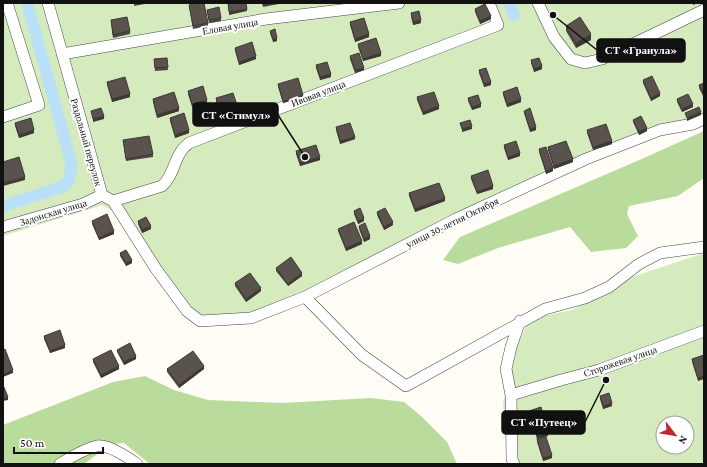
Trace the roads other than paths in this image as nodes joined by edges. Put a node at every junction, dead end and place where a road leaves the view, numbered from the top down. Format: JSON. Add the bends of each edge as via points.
{"nodes":[{"id":1,"x":7,"y":3,"type":"edge"},
{"id":2,"x":48,"y":3,"type":"edge"},
{"id":3,"x":399,"y":3,"type":"edge"},
{"id":4,"x":489,"y":3,"type":"edge"},
{"id":5,"x":538,"y":3,"type":"edge"},
{"id":6,"x":704,"y":10,"type":"edge"},
{"id":7,"x":62,"y":54,"type":"junction"},
{"id":8,"x":3,"y":117,"type":"edge"},
{"id":9,"x":704,"y":119,"type":"edge"},
{"id":10,"x":102,"y":195,"type":"junction"},
{"id":11,"x":113,"y":201,"type":"junction"},
{"id":12,"x":3,"y":228,"type":"edge"},
{"id":13,"x":704,"y":247,"type":"edge"},
{"id":14,"x":304,"y":297,"type":"junction"},
{"id":15,"x":200,"y":320,"type":"joint"},
{"id":16,"x":520,"y":321,"type":"junction"},
{"id":17,"x":704,"y":331,"type":"edge"},
{"id":18,"x":511,"y":395,"type":"junction"},
{"id":19,"x":60,"y":464,"type":"edge"},
{"id":20,"x":137,"y":464,"type":"edge"},
{"id":21,"x":514,"y":464,"type":"edge"}],
"edges":[{"from":1,"to":8,"type":"street","via":[[39,105]]},
{"from":2,"to":7,"type":"street","name":"Раздольный переулок"},
{"from":3,"to":7,"type":"street","name":"Еловая улица","via":[[266,20]]},
{"from":4,"to":11,"type":"street","name":"Ивовая улица","via":[[498,25],[189,143],[182,150],[172,173],[162,186]]},
{"from":5,"to":6,"type":"street","via":[[554,37],[571,59],[586,63],[602,59]]},
{"from":7,"to":10,"type":"street","name":"Раздольный переулок"},
{"from":9,"to":14,"type":"street","name":"улица 30-летия Октября","via":[[693,124],[660,130],[586,159],[456,219]]},
{"from":10,"to":11,"type":"street","name":"Раздольный переулок"},
{"from":10,"to":12,"type":"street","name":"Задонская улица","via":[[83,204]]},
{"from":11,"to":15,"type":"street","name":"Раздольный переулок","via":[[156,269],[187,311]]},
{"from":13,"to":16,"type":"street","via":[[660,254],[639,264],[609,286],[585,298],[544,309]]},
{"from":14,"to":15,"type":"street","name":"улица 30-летия Октября","via":[[251,318]]},
{"from":14,"to":16,"type":"street","via":[[362,355],[406,386]]},
{"from":16,"to":18,"type":"street","via":[[506,369]]},
{"from":17,"to":18,"type":"street","name":"Сторожевая улица","via":[[599,370]]},
{"from":18,"to":21,"type":"street"},
{"from":19,"to":20,"type":"street","via":[[74,455],[98,446],[128,456]]}]}
